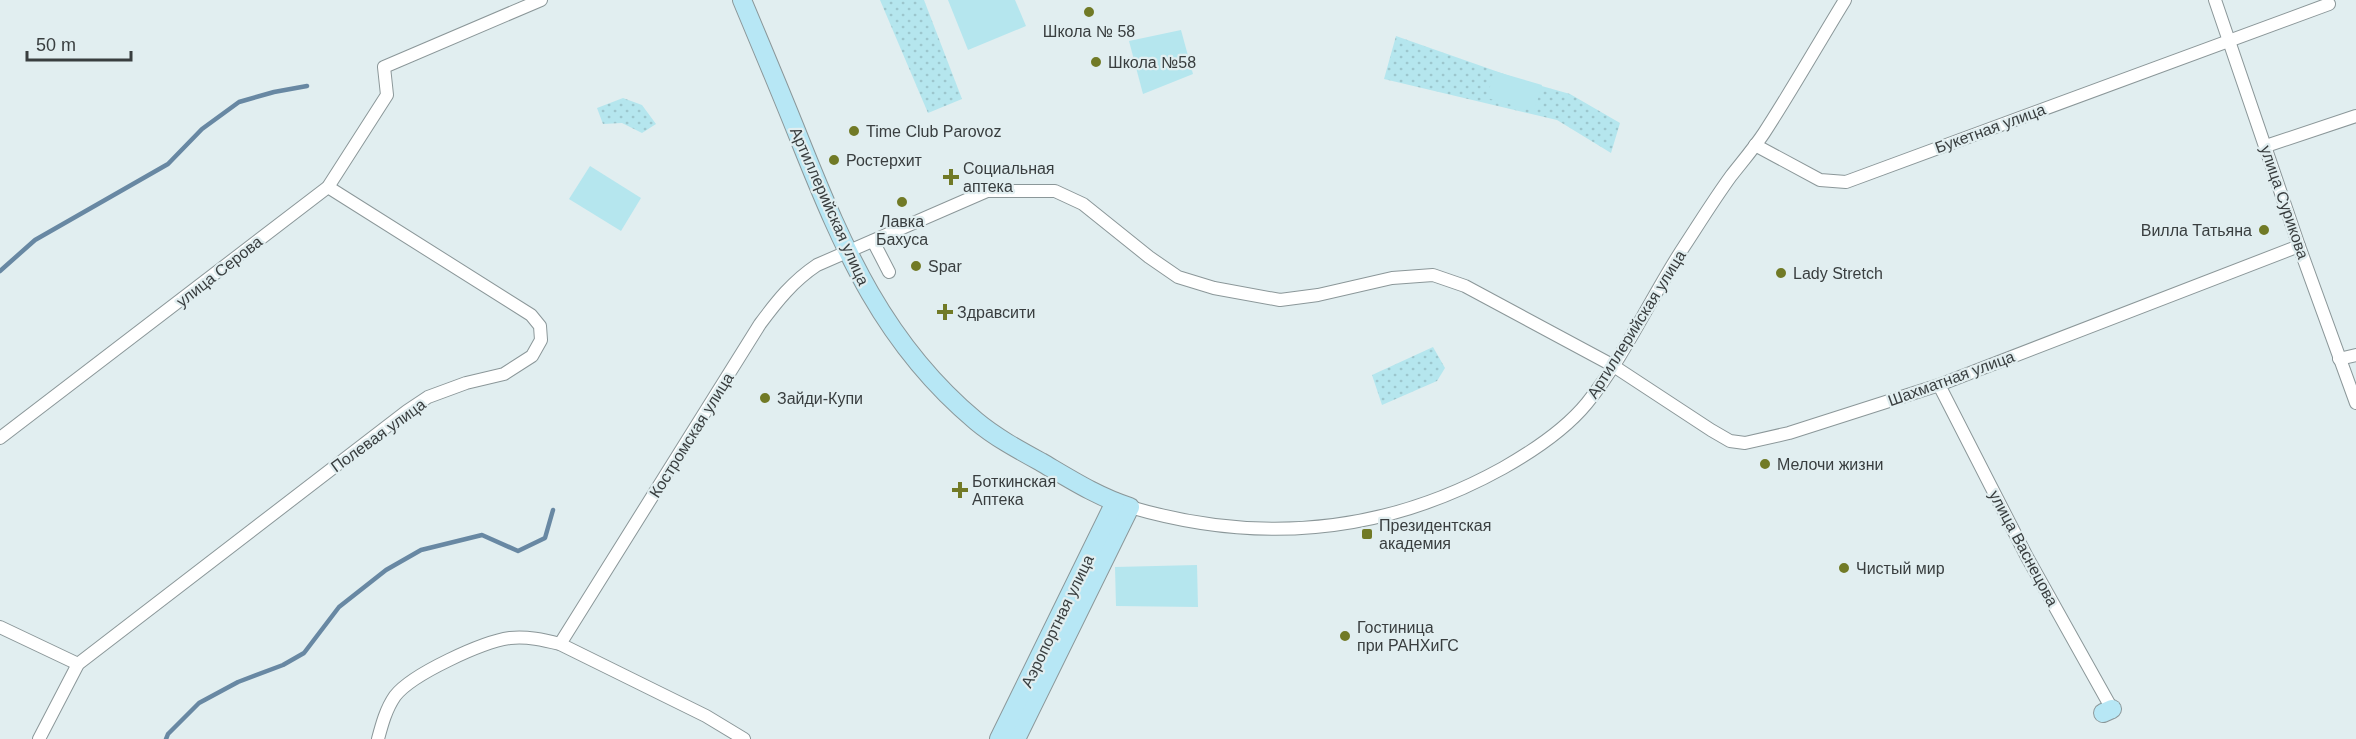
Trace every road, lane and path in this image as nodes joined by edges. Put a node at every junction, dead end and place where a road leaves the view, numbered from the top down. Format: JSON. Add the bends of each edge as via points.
{"nodes":[{"id":1,"x":541,"y":0,"type":"edge"},
{"id":2,"x":742,"y":0,"type":"edge"},
{"id":3,"x":1845,"y":0,"type":"edge"},
{"id":4,"x":2215,"y":0,"type":"edge"},
{"id":5,"x":2329,"y":4,"type":"dead end"},
{"id":6,"x":2229,"y":41,"type":"junction"},
{"id":7,"x":2356,"y":116,"type":"edge"},
{"id":8,"x":1755,"y":145,"type":"junction"},
{"id":9,"x":2266,"y":146,"type":"junction"},
{"id":10,"x":328,"y":187,"type":"junction"},
{"id":11,"x":873,"y":241,"type":"junction"},
{"id":12,"x":2299,"y":246,"type":"junction"},
{"id":13,"x":847,"y":251,"type":"junction"},
{"id":14,"x":889,"y":273,"type":"dead end"},
{"id":15,"x":2356,"y":355,"type":"edge"},
{"id":16,"x":2339,"y":359,"type":"junction"},
{"id":17,"x":1612,"y":365,"type":"junction"},
{"id":18,"x":1939,"y":385,"type":"junction"},
{"id":19,"x":2356,"y":403,"type":"edge"},
{"id":20,"x":0,"y":438,"type":"edge"},
{"id":21,"x":1122,"y":505,"type":"junction"},
{"id":22,"x":0,"y":627,"type":"edge"},
{"id":23,"x":560,"y":644,"type":"junction"},
{"id":24,"x":78,"y":664,"type":"junction"},
{"id":25,"x":2107,"y":711,"type":"dead end"},
{"id":26,"x":39,"y":739,"type":"edge"},
{"id":27,"x":378,"y":739,"type":"edge"},
{"id":28,"x":744,"y":739,"type":"edge"},
{"id":29,"x":999,"y":739,"type":"edge"},
{"id":30,"x":1016,"y":739,"type":"edge"}],
"edges":[{"from":1,"to":10,"type":"street","name":"улица Серова","via":[[384,67],[387,94]]},
{"from":2,"to":13,"type":"main road","name":"Артиллерийская улица"},
{"from":3,"to":8,"type":"street","name":"Артиллерийская улица"},
{"from":4,"to":6,"type":"street","name":"улица Сурикова"},
{"from":5,"to":6,"type":"street","name":"Букетная улица"},
{"from":6,"to":8,"type":"street","name":"Букетная улица","via":[[1846,182],[1820,180]]},
{"from":6,"to":9,"type":"street","name":"улица Сурикова"},
{"from":7,"to":9,"type":"street"},
{"from":8,"to":17,"type":"street","name":"Артиллерийская улица","via":[[1683,247]]},
{"from":9,"to":12,"type":"street","name":"улица Сурикова"},
{"from":10,"to":20,"type":"street","name":"улица Серова"},
{"from":10,"to":24,"type":"street","name":"Полевая улица","via":[[531,315],[540,326],[542,340],[532,356],[504,374],[428,397],[407,411]]},
{"from":11,"to":13,"type":"street","name":"Костромская улица"},
{"from":11,"to":14,"type":"street"},
{"from":11,"to":17,"type":"street","name":"Шахматная улица","via":[[987,191],[1055,191],[1083,204],[1178,277],[1280,300],[1392,278],[1433,275],[1475,291]]},
{"from":12,"to":16,"type":"street","name":"улица Сурикова"},
{"from":12,"to":18,"type":"street","name":"Шахматная улица"},
{"from":13,"to":21,"type":"main road","name":"Артиллерийская улица","via":[[891,329],[918,363],[977,422],[1080,485]]},
{"from":13,"to":23,"type":"street","name":"Костромская улица","via":[[801,276],[760,324]]},
{"from":15,"to":16,"type":"street"},
{"from":16,"to":19,"type":"street","name":"улица Сурикова"},
{"from":17,"to":18,"type":"street","name":"Шахматная улица","via":[[1711,430],[1744,444]]},
{"from":17,"to":21,"type":"street","name":"Артиллерийская улица","via":[[1587,403],[1543,442],[1485,478],[1398,512],[1348,524],[1276,529],[1174,519]]},
{"from":18,"to":25,"type":"street","name":"улица Васнецова"},
{"from":21,"to":29,"type":"main road","name":"Аэропортная улица"},
{"from":21,"to":30,"type":"main road","name":"Аэропортная улица"},
{"from":22,"to":24,"type":"street"},
{"from":23,"to":27,"type":"street","via":[[510,638],[451,660],[396,695]]},
{"from":23,"to":28,"type":"street","via":[[706,716]]},
{"from":24,"to":26,"type":"street","name":"Полевая улица"}]}
